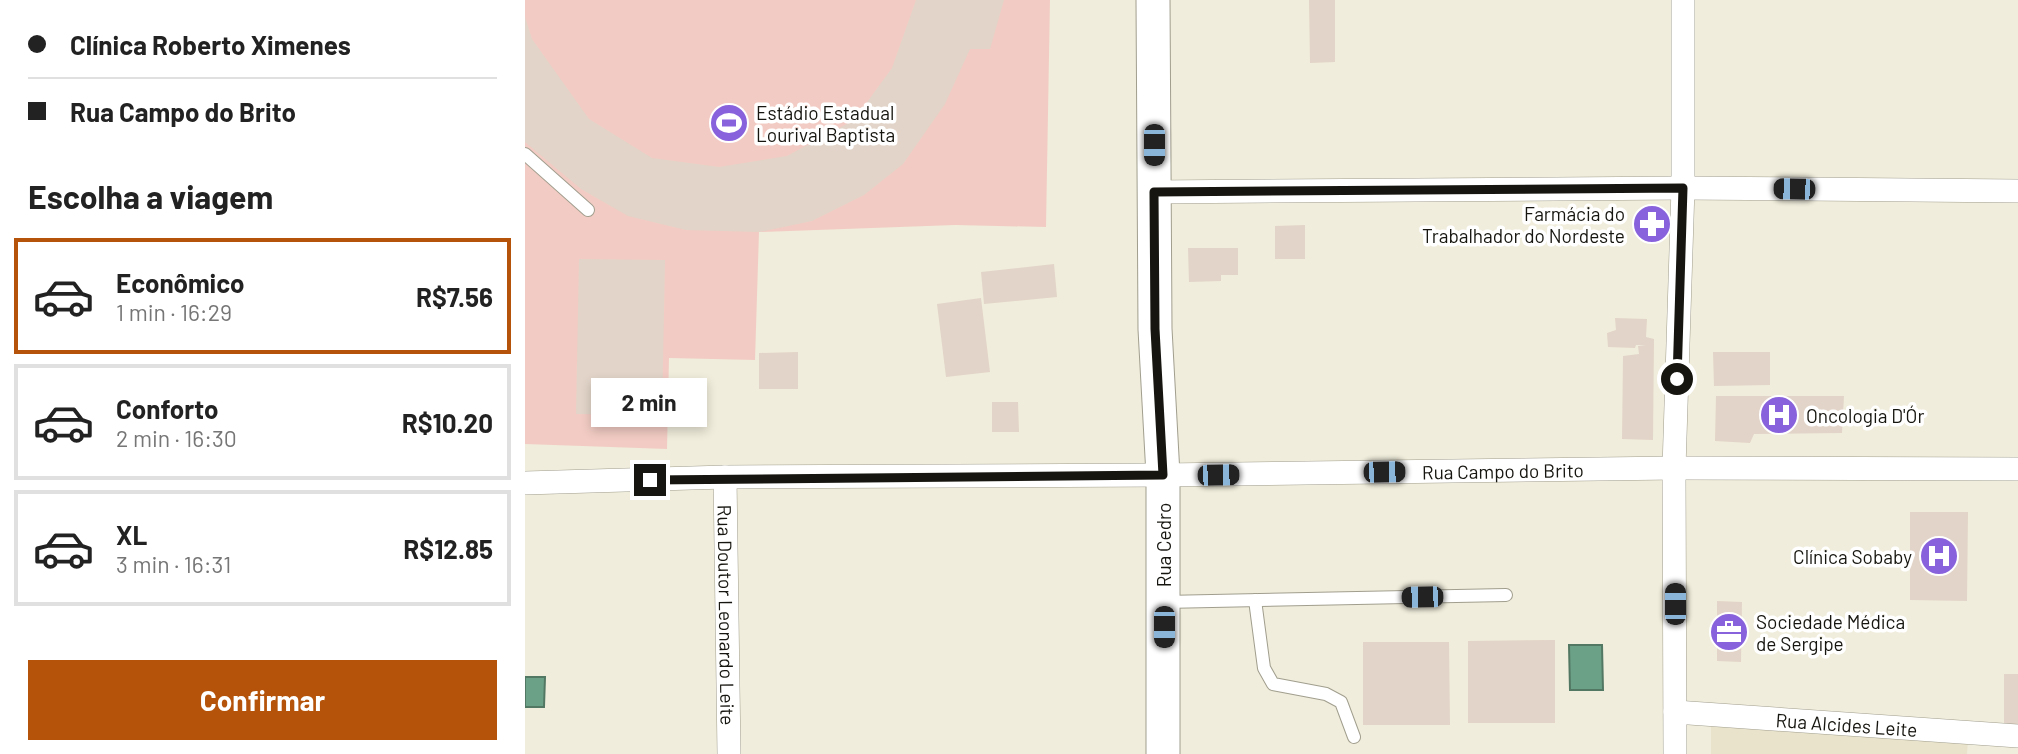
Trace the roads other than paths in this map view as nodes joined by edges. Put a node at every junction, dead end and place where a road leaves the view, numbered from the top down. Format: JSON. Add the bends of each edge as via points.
{"nodes":[{"id":1,"x":1153,"y":0,"type":"edge"},
{"id":2,"x":1683,"y":0,"type":"edge"},
{"id":3,"x":525,"y":154,"type":"edge"},
{"id":4,"x":1683,"y":188,"type":"junction"},
{"id":5,"x":2018,"y":191,"type":"edge"},
{"id":6,"x":1154,"y":192,"type":"junction"},
{"id":7,"x":588,"y":210,"type":"dead end"},
{"id":8,"x":1674,"y":468,"type":"junction"},
{"id":9,"x":2018,"y":469,"type":"edge"},
{"id":10,"x":1163,"y":475,"type":"junction"},
{"id":11,"x":725,"y":477,"type":"junction"},
{"id":12,"x":525,"y":483,"type":"edge"},
{"id":13,"x":1506,"y":596,"type":"dead end"},
{"id":14,"x":1255,"y":600,"type":"junction"},
{"id":15,"x":1164,"y":602,"type":"junction"},
{"id":16,"x":1675,"y":712,"type":"junction"},
{"id":17,"x":2018,"y":736,"type":"edge"},
{"id":18,"x":1354,"y":737,"type":"dead end"},
{"id":19,"x":729,"y":754,"type":"edge"},
{"id":20,"x":1163,"y":754,"type":"edge"},
{"id":21,"x":1675,"y":754,"type":"edge"}],
"edges":[{"from":1,"to":6,"type":"street","name":"Rua Cedro"},
{"from":2,"to":4,"type":"street"},
{"from":3,"to":7,"type":"lane"},
{"from":4,"to":5,"type":"street"},
{"from":4,"to":6,"type":"street"},
{"from":4,"to":8,"type":"street"},
{"from":6,"to":10,"type":"street","name":"Rua Cedro"},
{"from":8,"to":9,"type":"street","name":"Rua Campo do Brito"},
{"from":8,"to":10,"type":"street","name":"Rua Campo do Brito"},
{"from":8,"to":16,"type":"street"},
{"from":10,"to":11,"type":"street","name":"Rua Campo do Brito"},
{"from":10,"to":15,"type":"street","name":"Rua Cedro"},
{"from":11,"to":12,"type":"street","name":"Rua Campo do Brito"},
{"from":11,"to":19,"type":"street","name":"Rua Doutor Leonardo Leite"},
{"from":13,"to":14,"type":"lane"},
{"from":14,"to":15,"type":"lane"},
{"from":14,"to":18,"type":"lane","via":[[1264,668],[1273,684],[1326,694],[1341,702]]},
{"from":15,"to":20,"type":"street","name":"Rua Cedro"},
{"from":16,"to":17,"type":"street","name":"Rua Alcides Leite"},
{"from":16,"to":21,"type":"street"}]}
